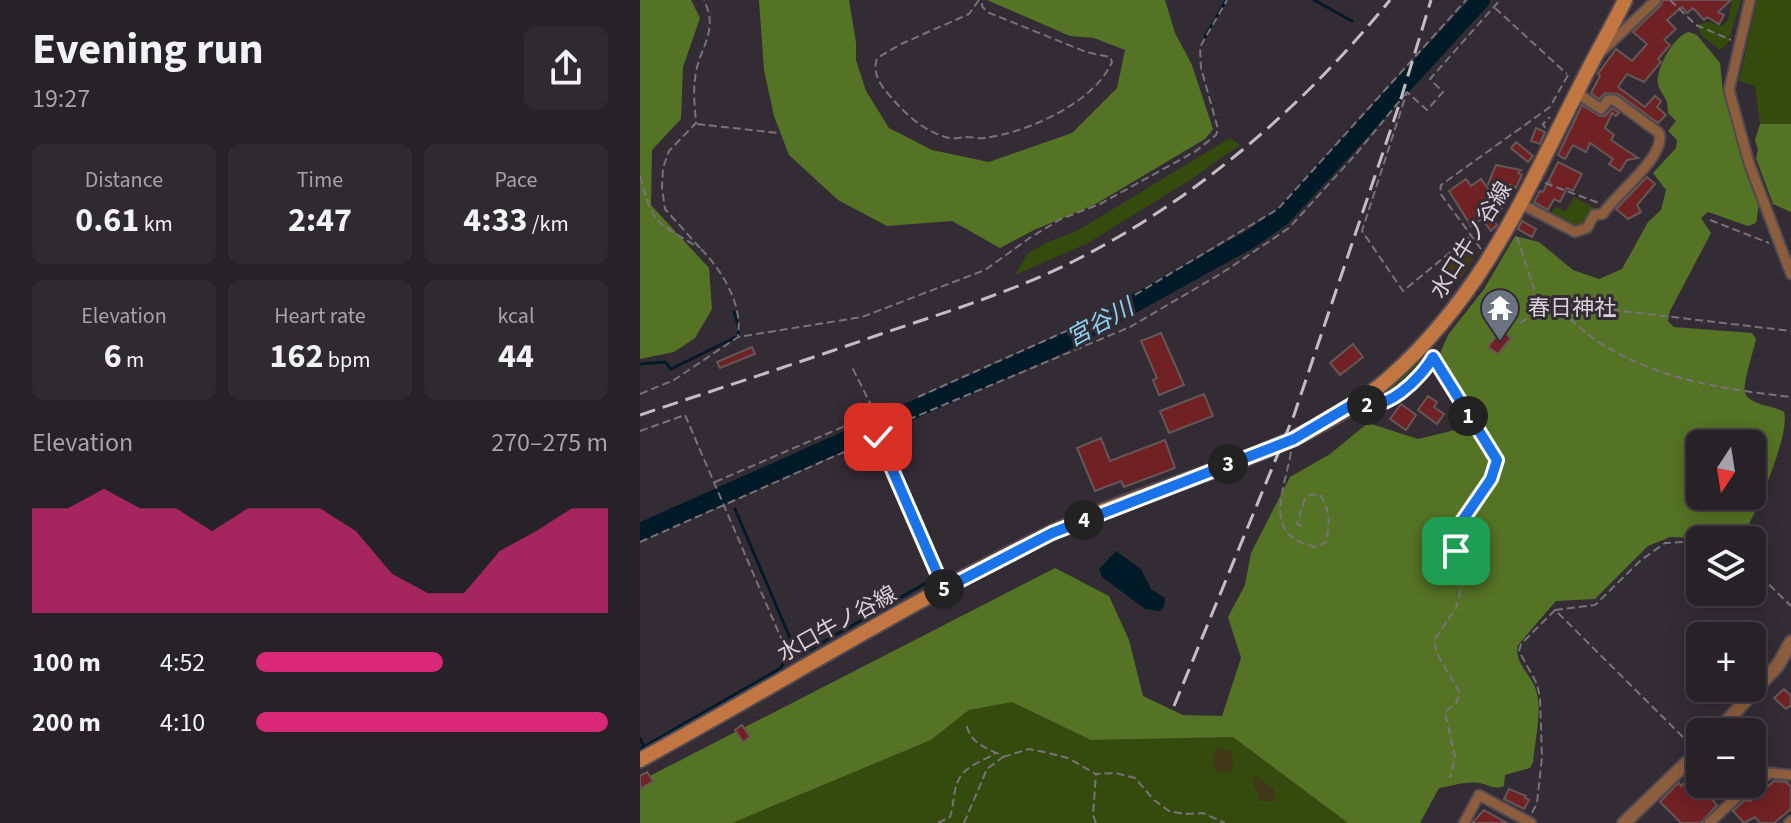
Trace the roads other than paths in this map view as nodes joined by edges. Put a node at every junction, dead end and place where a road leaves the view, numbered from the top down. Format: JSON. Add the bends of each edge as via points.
{"nodes":[{"id":1,"x":1625,"y":0,"type":"edge"},
{"id":2,"x":1656,"y":0,"type":"edge"},
{"id":3,"x":1750,"y":0,"type":"edge"},
{"id":4,"x":1599,"y":54,"type":"junction"},
{"id":5,"x":1577,"y":93,"type":"junction"},
{"id":6,"x":1521,"y":204,"type":"junction"},
{"id":7,"x":1791,"y":274,"type":"edge"},
{"id":8,"x":1433,"y":357,"type":"road end"},
{"id":9,"x":1358,"y":401,"type":"junction"},
{"id":10,"x":1791,"y":642,"type":"edge"},
{"id":11,"x":1730,"y":718,"type":"edge"},
{"id":12,"x":640,"y":760,"type":"edge"},
{"id":13,"x":1686,"y":764,"type":"edge"},
{"id":14,"x":1766,"y":775,"type":"edge"},
{"id":15,"x":1791,"y":775,"type":"edge"},
{"id":16,"x":1735,"y":798,"type":"edge"},
{"id":17,"x":1631,"y":821,"type":"edge"},
{"id":18,"x":1526,"y":822,"type":"edge"},
{"id":19,"x":1464,"y":823,"type":"edge"},
{"id":20,"x":1709,"y":823,"type":"edge"}],
"edges":[{"from":1,"to":4,"type":"main road","name":"水口牛ノ谷線"},
{"from":2,"to":4,"type":"street"},
{"from":3,"to":7,"type":"street","via":[[1729,90],[1749,163]]},
{"from":4,"to":5,"type":"main road","name":"水口牛ノ谷線"},
{"from":5,"to":6,"type":"main road","name":"水口牛ノ谷線"},
{"from":5,"to":6,"type":"street","via":[[1601,109],[1614,100],[1659,133],[1656,154],[1587,228],[1575,232]]},
{"from":6,"to":9,"type":"main road","name":"水口牛ノ谷線","via":[[1467,295],[1388,379]]},
{"from":8,"to":9,"type":"street","via":[[1406,390],[1371,405]]},
{"from":9,"to":12,"type":"main road","name":"水口牛ノ谷線","via":[[1294,439],[1052,533]]},
{"from":10,"to":11,"type":"street","via":[[1778,665]]},
{"from":13,"to":17,"type":"street"},
{"from":14,"to":15,"type":"street"},
{"from":16,"to":20,"type":"street"},
{"from":18,"to":19,"type":"street","via":[[1479,795]]}]}
